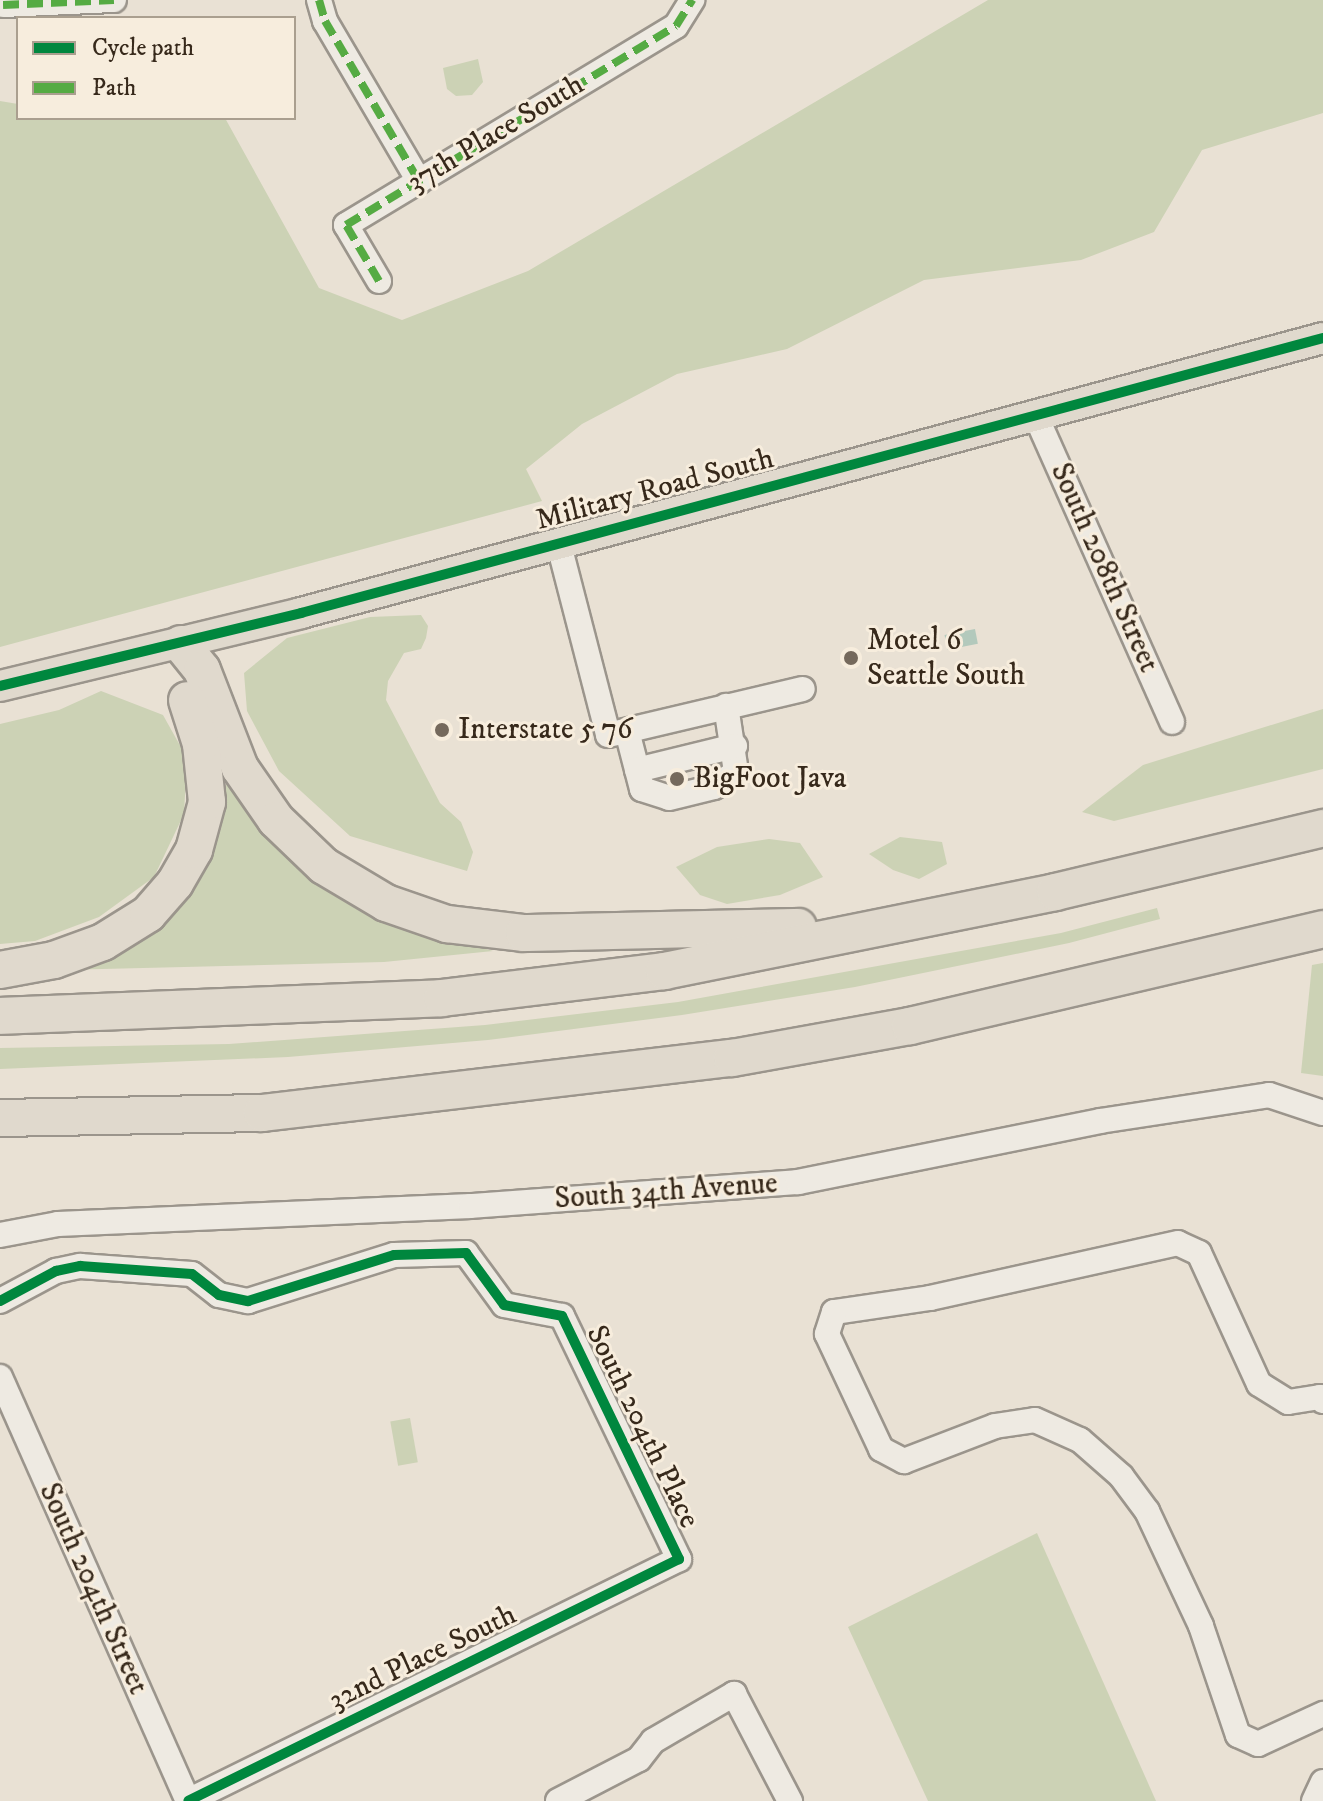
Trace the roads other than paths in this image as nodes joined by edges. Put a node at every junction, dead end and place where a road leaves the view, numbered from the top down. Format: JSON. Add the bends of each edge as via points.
{"nodes":[{"id":1,"x":114,"y":0,"type":"edge"},
{"id":2,"x":319,"y":0,"type":"edge"},
{"id":3,"x":692,"y":0,"type":"edge"},
{"id":4,"x":3,"y":5,"type":"dead end"},
{"id":5,"x":419,"y":181,"type":"junction"},
{"id":6,"x":379,"y":281,"type":"dead end"},
{"id":7,"x":1323,"y":338,"type":"edge"},
{"id":8,"x":1035,"y":414,"type":"junction"},
{"id":9,"x":558,"y":541,"type":"junction"},
{"id":10,"x":181,"y":644,"type":"junction"},
{"id":11,"x":0,"y":686,"type":"edge"},
{"id":12,"x":803,"y":689,"type":"dead end"},
{"id":13,"x":726,"y":706,"type":"junction"},
{"id":14,"x":1172,"y":722,"type":"dead end"},
{"id":15,"x":627,"y":731,"type":"junction"},
{"id":16,"x":735,"y":746,"type":"junction"},
{"id":17,"x":637,"y":770,"type":"junction"},
{"id":18,"x":1323,"y":828,"type":"edge"},
{"id":19,"x":899,"y":925,"type":"junction"},
{"id":20,"x":1323,"y":929,"type":"edge"},
{"id":21,"x":0,"y":970,"type":"edge"},
{"id":22,"x":0,"y":1016,"type":"edge"},
{"id":23,"x":1323,"y":1113,"type":"edge"},
{"id":24,"x":0,"y":1118,"type":"edge"},
{"id":25,"x":0,"y":1235,"type":"edge"},
{"id":26,"x":0,"y":1301,"type":"edge"},
{"id":27,"x":0,"y":1377,"type":"edge"},
{"id":28,"x":1323,"y":1401,"type":"edge"},
{"id":29,"x":679,"y":1559,"type":"joint"},
{"id":30,"x":1323,"y":1714,"type":"edge"},
{"id":31,"x":1323,"y":1782,"type":"edge"},
{"id":32,"x":188,"y":1801,"type":"edge"},
{"id":33,"x":558,"y":1801,"type":"edge"},
{"id":34,"x":790,"y":1801,"type":"edge"},
{"id":35,"x":1314,"y":1801,"type":"edge"}],
"edges":[{"from":1,"to":4,"type":"street"},
{"from":2,"to":5,"type":"street","via":[[325,21]]},
{"from":3,"to":5,"type":"street","name":"37th Place South","via":[[676,26]]},
{"from":5,"to":6,"type":"street","name":"37th Place South","via":[[346,225]]},
{"from":7,"to":8,"type":"main road","name":"Military Road South"},
{"from":8,"to":9,"type":"main road","name":"Military Road South"},
{"from":8,"to":14,"type":"street","name":"South 208th Street"},
{"from":9,"to":10,"type":"main road","name":"Military Road South"},
{"from":9,"to":15,"type":"street","via":[[608,735]]},
{"from":10,"to":11,"type":"main road","name":"Military Road South"},
{"from":10,"to":19,"type":"highway","via":[[202,670],[240,768],[276,820],[324,866],[386,903],[447,924],[524,933]]},
{"from":10,"to":21,"type":"highway","via":[[181,684],[207,783],[200,833],[185,868],[162,899],[128,928],[54,960]]},
{"from":12,"to":13,"type":"street"},
{"from":13,"to":15,"type":"street"},
{"from":13,"to":16,"type":"street"},
{"from":15,"to":17,"type":"street"},
{"from":16,"to":17,"type":"street"},
{"from":16,"to":17,"type":"street","via":[[736,772],[724,783],[669,798],[642,789]]},
{"from":18,"to":19,"type":"highway"},
{"from":19,"to":22,"type":"highway","via":[[664,971],[442,998]]},
{"from":20,"to":24,"type":"highway","via":[[910,1026],[732,1058],[262,1113]]},
{"from":23,"to":25,"type":"street","name":"South 34th Avenue","via":[[1269,1095],[1100,1121],[798,1182],[471,1206],[58,1224]]},
{"from":26,"to":29,"type":"street","name":"South 204th Place","via":[[56,1271],[100,1264],[192,1274],[219,1295],[248,1301],[394,1255],[466,1253],[504,1305],[562,1316]]},
{"from":27,"to":32,"type":"street","name":"South 204th Street"},
{"from":28,"to":30,"type":"street","via":[[1320,1397],[1288,1402],[1259,1384],[1199,1253],[1178,1243],[930,1298],[834,1312],[827,1334],[881,1449],[904,1461],[995,1426],[1035,1420],[1080,1440],[1121,1476],[1147,1511],[1201,1626],[1238,1735],[1258,1744]]},
{"from":29,"to":32,"type":"street","name":"32nd Place South"},
{"from":31,"to":35,"type":"street"},
{"from":33,"to":34,"type":"street","via":[[639,1759],[653,1741],[734,1694]]}]}
